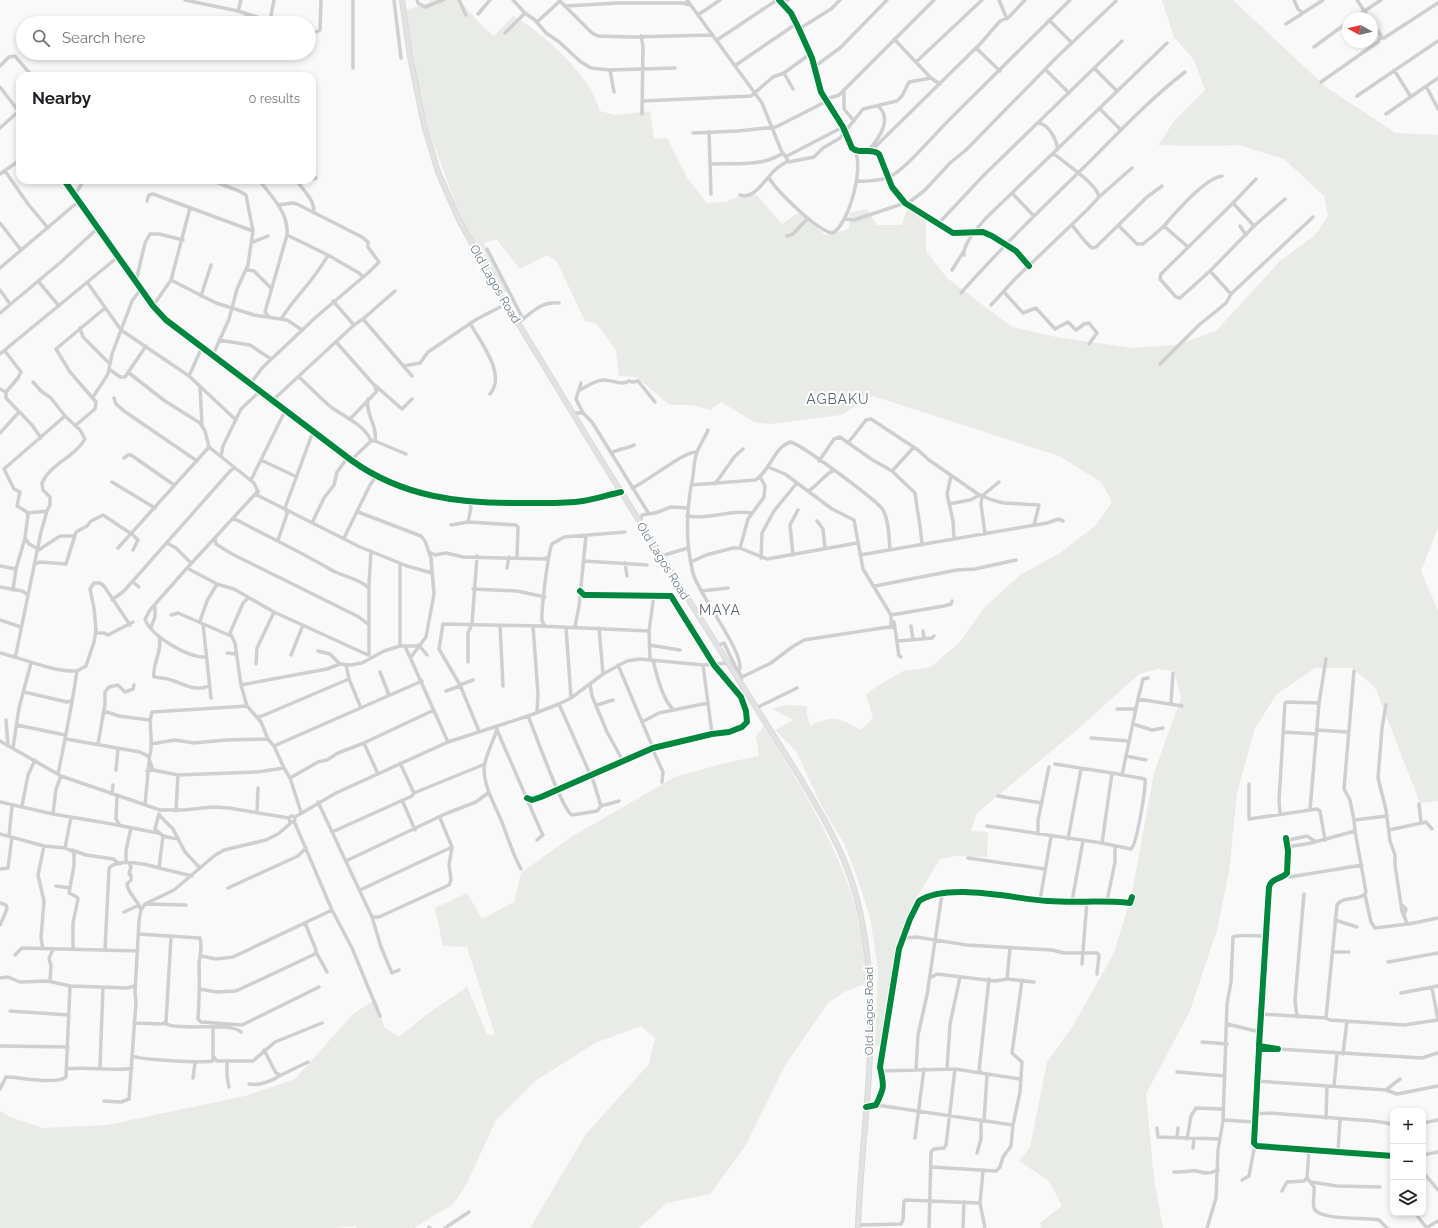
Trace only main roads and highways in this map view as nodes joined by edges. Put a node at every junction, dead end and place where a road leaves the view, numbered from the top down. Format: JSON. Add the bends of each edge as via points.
{"nodes":[{"id":1,"x":402,"y":0,"type":"edge"},
{"id":2,"x":858,"y":1227,"type":"edge"}],
"edges":[{"from":1,"to":2,"type":"main road","name":"Old Lagos Road","via":[[418,104],[438,172],[459,220],[506,304],[726,663],[806,788],[844,861],[858,902],[867,946],[871,987],[871,1030]]}]}
